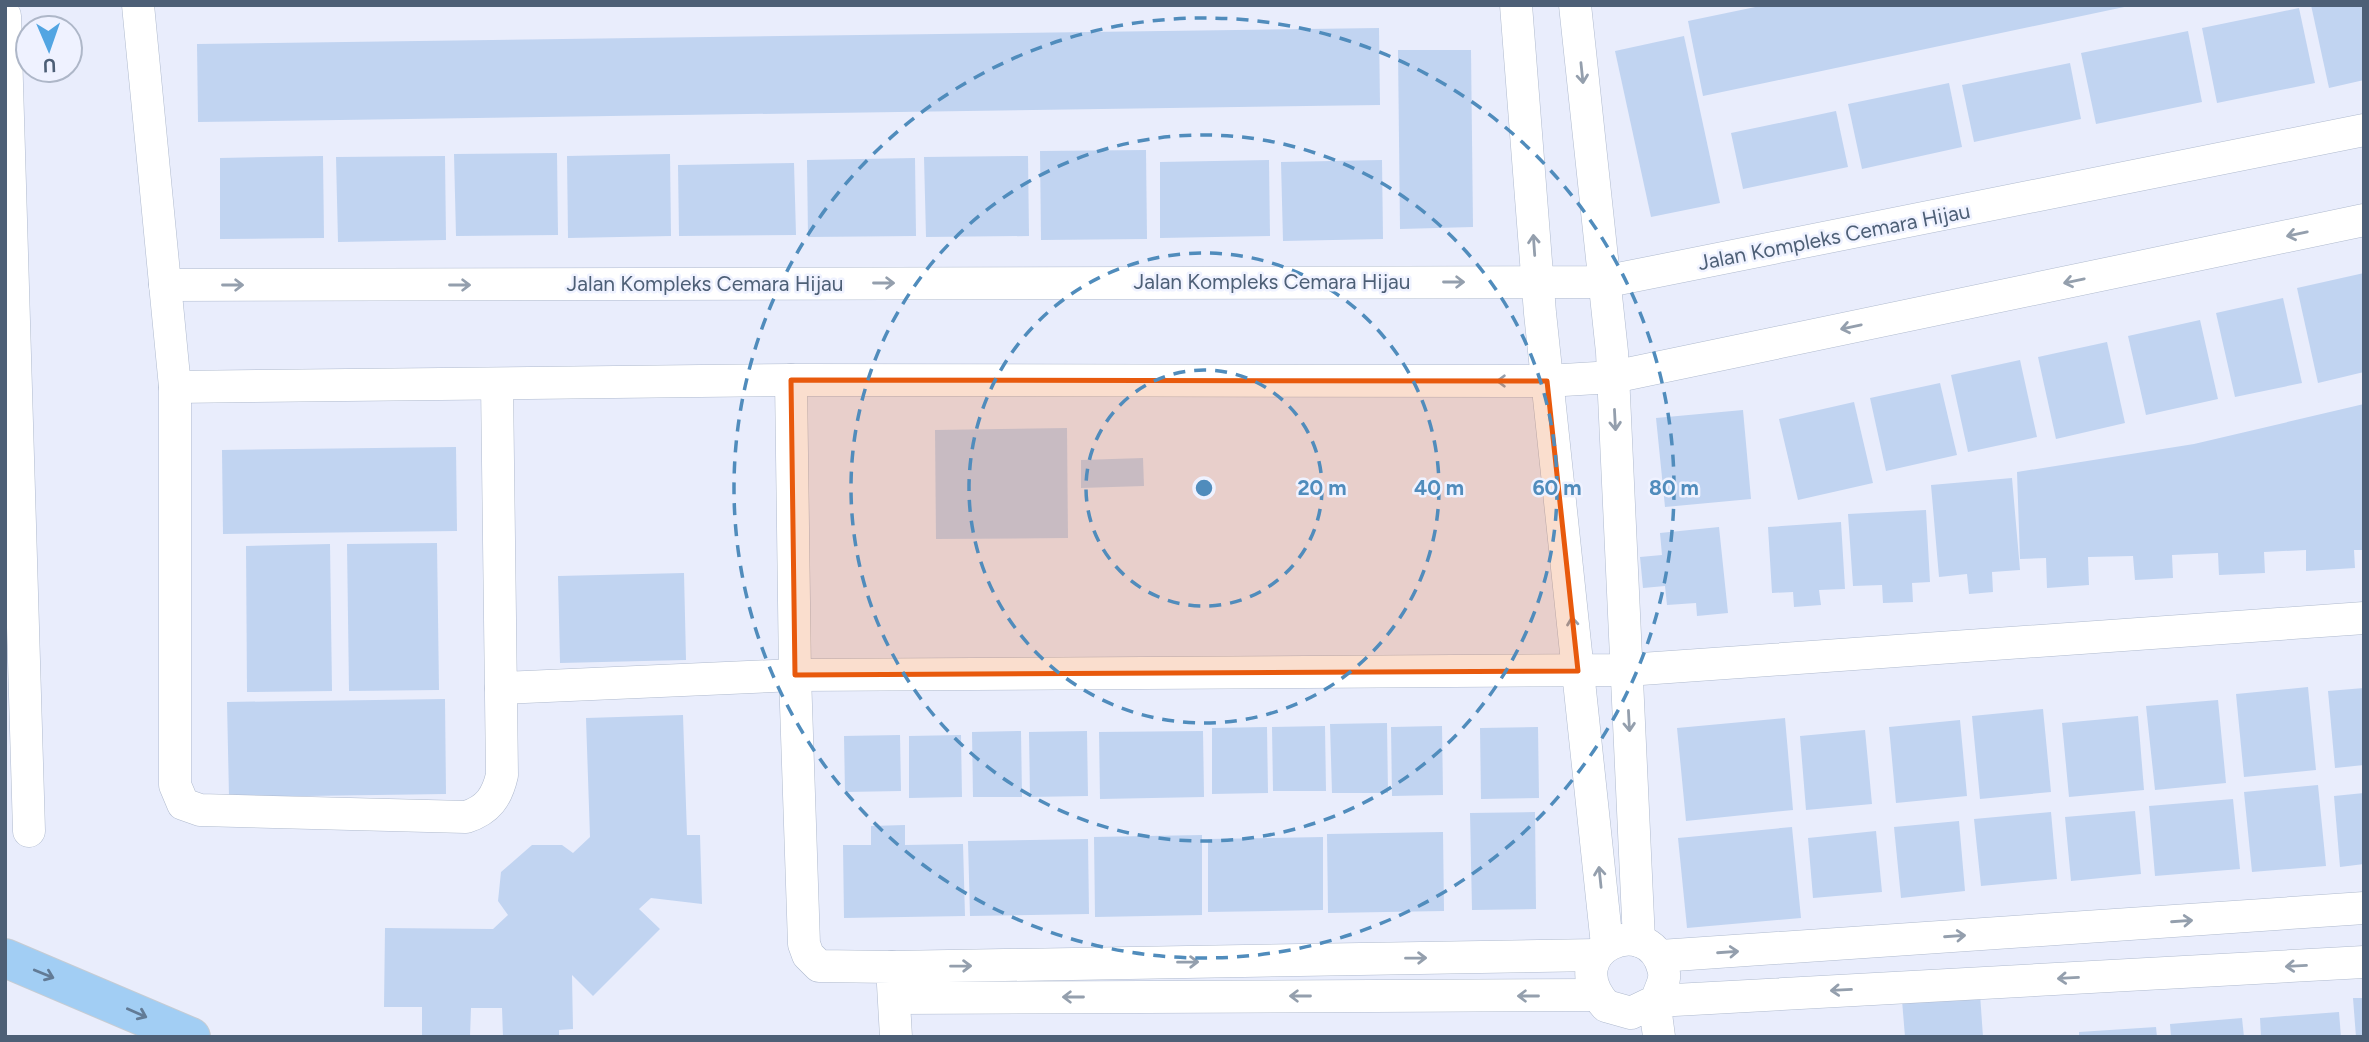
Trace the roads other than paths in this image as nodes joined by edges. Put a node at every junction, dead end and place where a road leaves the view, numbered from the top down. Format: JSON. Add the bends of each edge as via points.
{"nodes":[{"id":1,"x":138,"y":5,"type":"edge"},
{"id":2,"x":1516,"y":5,"type":"edge"},
{"id":3,"x":1575,"y":5,"type":"edge"},
{"id":4,"x":5,"y":16,"type":"edge"},
{"id":5,"x":2364,"y":130,"type":"edge"},
{"id":6,"x":2364,"y":220,"type":"edge"},
{"id":7,"x":1537,"y":282,"type":"junction"},
{"id":8,"x":164,"y":285,"type":"junction"},
{"id":9,"x":1605,"y":293,"type":"junction"},
{"id":10,"x":1613,"y":364,"type":"junction"},
{"id":11,"x":1546,"y":371,"type":"junction"},
{"id":12,"x":791,"y":380,"type":"junction"},
{"id":13,"x":498,"y":384,"type":"junction"},
{"id":14,"x":175,"y":387,"type":"junction"},
{"id":15,"x":2364,"y":618,"type":"edge"},
{"id":16,"x":1627,"y":670,"type":"junction"},
{"id":17,"x":1578,"y":671,"type":"junction"},
{"id":18,"x":795,"y":675,"type":"junction"},
{"id":19,"x":501,"y":688,"type":"junction"},
{"id":20,"x":29,"y":831,"type":"dead end"},
{"id":21,"x":2364,"y":908,"type":"edge"},
{"id":22,"x":1649,"y":948,"type":"junction"},
{"id":23,"x":1602,"y":950,"type":"junction"},
{"id":24,"x":5,"y":958,"type":"edge"},
{"id":25,"x":2364,"y":962,"type":"edge"},
{"id":26,"x":892,"y":967,"type":"junction"},
{"id":27,"x":895,"y":998,"type":"junction"},
{"id":28,"x":1656,"y":1000,"type":"junction"},
{"id":29,"x":1604,"y":1013,"type":"edge"},
{"id":30,"x":191,"y":1037,"type":"edge"},
{"id":31,"x":895,"y":1037,"type":"edge"},
{"id":32,"x":1660,"y":1037,"type":"edge"}],
"edges":[{"from":1,"to":8,"type":"street"},
{"from":7,"to":2,"type":"street","one_way":true},
{"from":3,"to":9,"type":"street","one_way":true},
{"from":4,"to":20,"type":"street"},
{"from":5,"to":9,"type":"street","name":"Jalan Kompleks Cemara Hijau"},
{"from":6,"to":10,"type":"street","one_way":true},
{"from":8,"to":7,"type":"street","name":"Jalan Kompleks Cemara Hijau","one_way":true},
{"from":7,"to":9,"type":"street","name":"Jalan Kompleks Cemara Hijau"},
{"from":7,"to":11,"type":"street"},
{"from":8,"to":14,"type":"street"},
{"from":9,"to":10,"type":"street"},
{"from":10,"to":11,"type":"street"},
{"from":10,"to":16,"type":"street","one_way":true},
{"from":11,"to":12,"type":"street","one_way":true},
{"from":17,"to":11,"type":"street","one_way":true},
{"from":12,"to":13,"type":"street"},
{"from":12,"to":18,"type":"street"},
{"from":13,"to":14,"type":"street"},
{"from":13,"to":19,"type":"street"},
{"from":14,"to":19,"type":"street","via":[[175,785],[183,804],[201,810],[466,817],[479,813],[498,792],[502,775]]},
{"from":15,"to":16,"type":"street"},
{"from":16,"to":17,"type":"street"},
{"from":16,"to":22,"type":"street","one_way":true},
{"from":17,"to":18,"type":"street"},
{"from":23,"to":17,"type":"street","one_way":true},
{"from":18,"to":19,"type":"street"},
{"from":18,"to":26,"type":"street","via":[[802,927],[808,955],[813,963],[828,968]]},
{"from":22,"to":21,"type":"street","one_way":true},
{"from":22,"to":23,"type":"street","via":[[1628,939]]},
{"from":22,"to":28,"type":"street","via":[[1665,971]]},
{"from":26,"to":23,"type":"street","one_way":true},
{"from":23,"to":29,"type":"street","via":[[1590,975]]},
{"from":24,"to":30,"type":"highway","one_way":true},
{"from":25,"to":28,"type":"street","one_way":true},
{"from":26,"to":27,"type":"street"},
{"from":29,"to":27,"type":"street","one_way":true},
{"from":27,"to":31,"type":"street"},
{"from":28,"to":29,"type":"street","via":[[1632,1013]]},
{"from":28,"to":32,"type":"street"}]}
